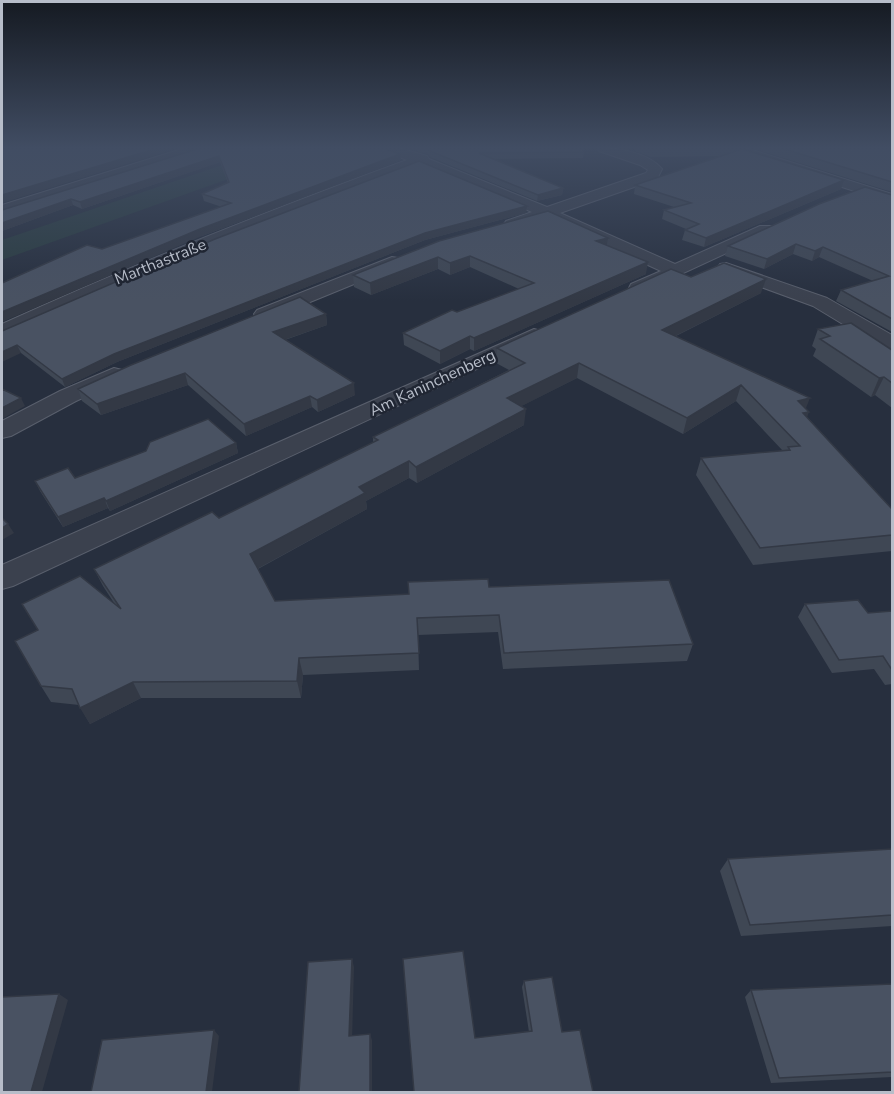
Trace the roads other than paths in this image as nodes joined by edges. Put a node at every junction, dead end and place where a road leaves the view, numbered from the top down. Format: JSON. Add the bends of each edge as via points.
{"nodes":[{"id":1,"x":36,"y":199,"type":"edge"},
{"id":2,"x":311,"y":199,"type":"edge"},
{"id":3,"x":513,"y":199,"type":"edge"},
{"id":4,"x":588,"y":199,"type":"edge"},
{"id":5,"x":834,"y":199,"type":"edge"},
{"id":6,"x":828,"y":201,"type":"edge"},
{"id":7,"x":2,"y":210,"type":"edge"},
{"id":8,"x":547,"y":214,"type":"junction"},
{"id":9,"x":790,"y":218,"type":"edge"},
{"id":10,"x":494,"y":230,"type":"edge"},
{"id":11,"x":410,"y":255,"type":"edge"},
{"id":12,"x":700,"y":259,"type":"junction"},
{"id":13,"x":676,"y":271,"type":"junction"},
{"id":14,"x":621,"y":296,"type":"edge"},
{"id":15,"x":247,"y":321,"type":"edge"},
{"id":16,"x":556,"y":325,"type":"edge"},
{"id":17,"x":2,"y":332,"type":"edge"},
{"id":18,"x":892,"y":344,"type":"edge"},
{"id":19,"x":137,"y":365,"type":"edge"},
{"id":20,"x":2,"y":431,"type":"edge"},
{"id":21,"x":2,"y":578,"type":"edge"}],
"edges":[{"from":1,"to":7,"type":"street"},
{"from":2,"to":17,"type":"street","name":"Marthastraße","via":[[144,267]]},
{"from":3,"to":8,"type":"street"},
{"from":4,"to":8,"type":"street"},
{"from":5,"to":6,"type":"street"},
{"from":8,"to":10,"type":"street"},
{"from":8,"to":13,"type":"street"},
{"from":9,"to":12,"type":"street"},
{"from":11,"to":15,"type":"street"},
{"from":12,"to":13,"type":"street"},
{"from":12,"to":18,"type":"street","via":[[820,302]]},
{"from":13,"to":14,"type":"street"},
{"from":16,"to":21,"type":"street","name":"Am Kaninchenberg"},
{"from":19,"to":20,"type":"street"}]}
